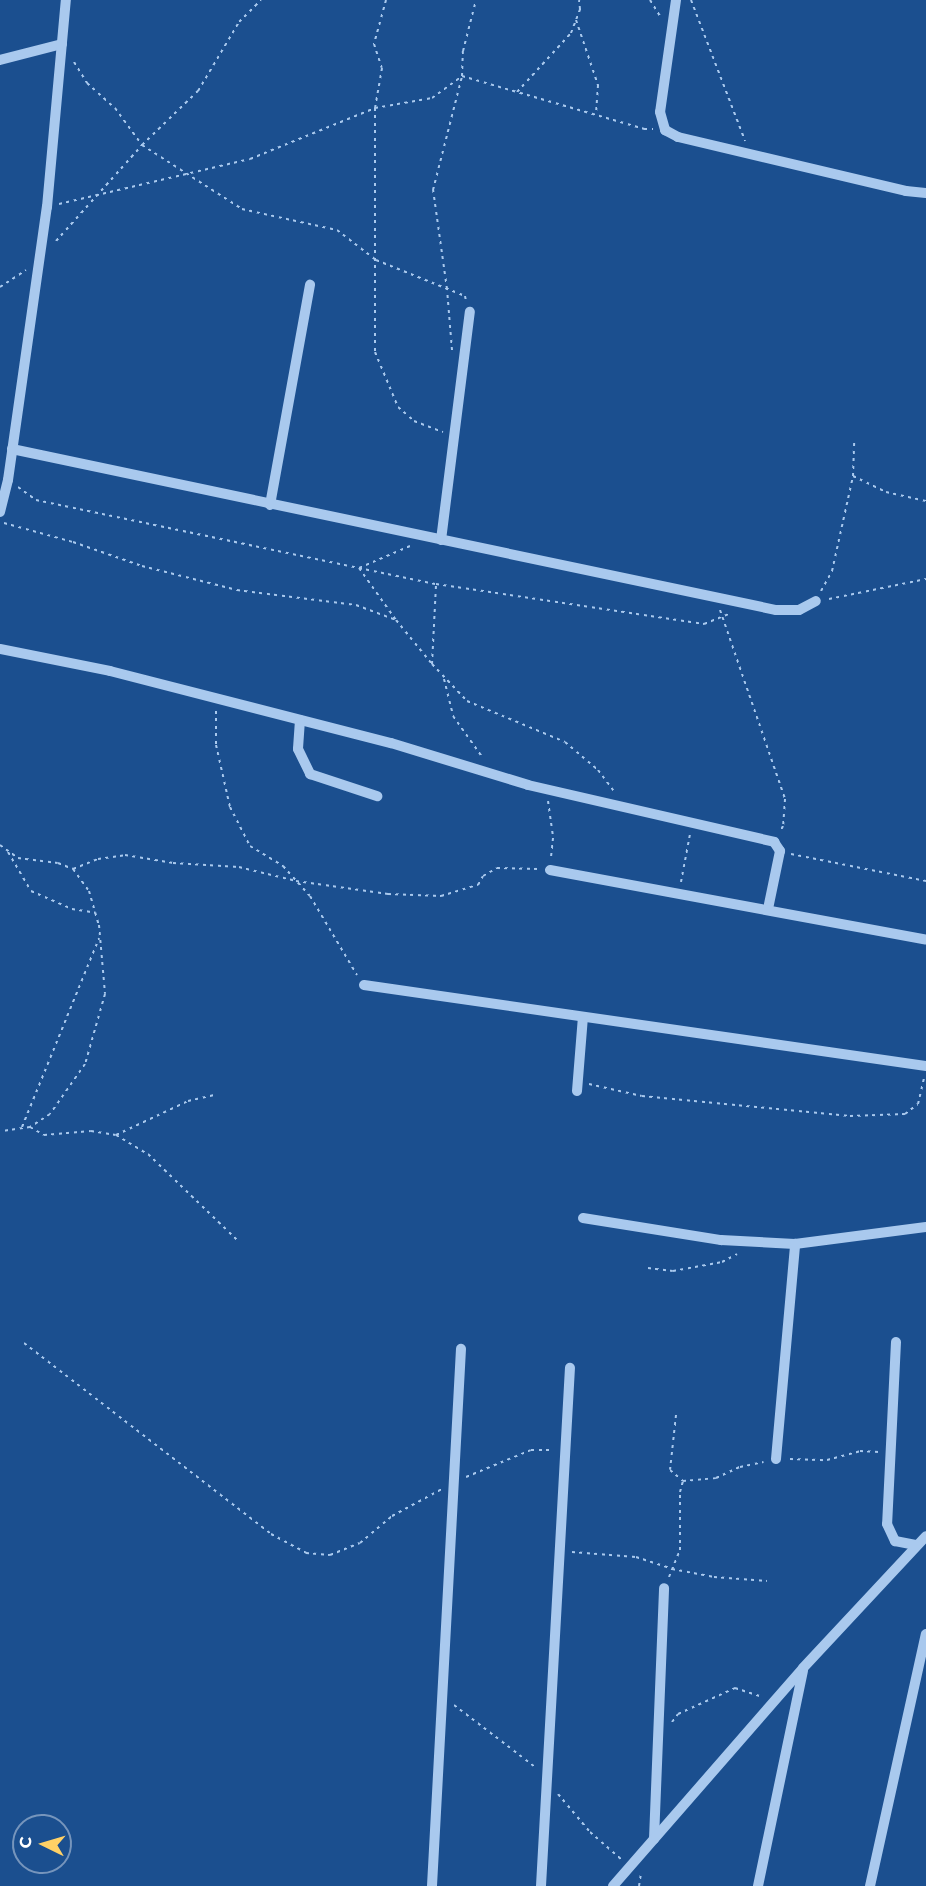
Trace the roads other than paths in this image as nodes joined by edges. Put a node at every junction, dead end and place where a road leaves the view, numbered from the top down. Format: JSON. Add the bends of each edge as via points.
{"nodes":[{"id":1,"x":66,"y":0,"type":"edge"},
{"id":2,"x":676,"y":0,"type":"edge"},
{"id":3,"x":62,"y":44,"type":"junction"},
{"id":4,"x":0,"y":60,"type":"edge"},
{"id":5,"x":926,"y":193,"type":"edge"},
{"id":6,"x":310,"y":285,"type":"dead end"},
{"id":7,"x":470,"y":312,"type":"road end"},
{"id":8,"x":12,"y":449,"type":"junction"},
{"id":9,"x":270,"y":505,"type":"junction"},
{"id":10,"x":0,"y":512,"type":"edge"},
{"id":11,"x":441,"y":540,"type":"junction"},
{"id":12,"x":816,"y":602,"type":"road end"},
{"id":13,"x":0,"y":649,"type":"edge"},
{"id":14,"x":300,"y":720,"type":"junction"},
{"id":15,"x":376,"y":796,"type":"dead end"},
{"id":16,"x":550,"y":870,"type":"road end"},
{"id":17,"x":768,"y":909,"type":"junction"},
{"id":18,"x":926,"y":940,"type":"edge"},
{"id":19,"x":364,"y":985,"type":"road end"},
{"id":20,"x":583,"y":1017,"type":"junction"},
{"id":21,"x":926,"y":1068,"type":"edge"},
{"id":22,"x":577,"y":1086,"type":"road end"},
{"id":23,"x":584,"y":1218,"type":"dead end"},
{"id":24,"x":926,"y":1227,"type":"edge"},
{"id":25,"x":795,"y":1244,"type":"junction"},
{"id":26,"x":896,"y":1342,"type":"dead end"},
{"id":27,"x":461,"y":1349,"type":"dead end"},
{"id":28,"x":570,"y":1368,"type":"dead end"},
{"id":29,"x":776,"y":1459,"type":"road end"},
{"id":30,"x":926,"y":1536,"type":"edge"},
{"id":31,"x":916,"y":1545,"type":"junction"},
{"id":32,"x":664,"y":1588,"type":"road end"},
{"id":33,"x":926,"y":1634,"type":"edge"},
{"id":34,"x":803,"y":1668,"type":"junction"},
{"id":35,"x":654,"y":1839,"type":"junction"},
{"id":36,"x":432,"y":1886,"type":"edge"},
{"id":37,"x":541,"y":1886,"type":"edge"},
{"id":38,"x":614,"y":1886,"type":"edge"},
{"id":39,"x":758,"y":1886,"type":"edge"},
{"id":40,"x":870,"y":1886,"type":"edge"}],
"edges":[{"from":1,"to":3,"type":"street"},
{"from":2,"to":5,"type":"street","via":[[660,112],[665,130],[678,137]]},
{"from":3,"to":4,"type":"street"},
{"from":3,"to":8,"type":"street","via":[[47,207]]},
{"from":6,"to":9,"type":"street"},
{"from":7,"to":11,"type":"street"},
{"from":8,"to":9,"type":"street"},
{"from":8,"to":10,"type":"street"},
{"from":9,"to":11,"type":"street"},
{"from":11,"to":12,"type":"street","via":[[776,610],[799,610]]},
{"from":13,"to":14,"type":"street","via":[[110,671]]},
{"from":14,"to":15,"type":"street","via":[[298,749],[310,774]]},
{"from":14,"to":17,"type":"street","via":[[546,789],[777,847]]},
{"from":16,"to":17,"type":"street"},
{"from":17,"to":18,"type":"street"},
{"from":19,"to":20,"type":"street"},
{"from":20,"to":21,"type":"street"},
{"from":20,"to":22,"type":"street"},
{"from":23,"to":25,"type":"street","via":[[721,1240]]},
{"from":24,"to":25,"type":"street"},
{"from":25,"to":29,"type":"street"},
{"from":26,"to":31,"type":"street","via":[[887,1524],[895,1541]]},
{"from":27,"to":36,"type":"street"},
{"from":28,"to":37,"type":"street"},
{"from":30,"to":31,"type":"street"},
{"from":31,"to":34,"type":"street"},
{"from":32,"to":35,"type":"street"},
{"from":33,"to":40,"type":"street"},
{"from":34,"to":35,"type":"street"},
{"from":34,"to":39,"type":"street"},
{"from":35,"to":38,"type":"street"}]}
